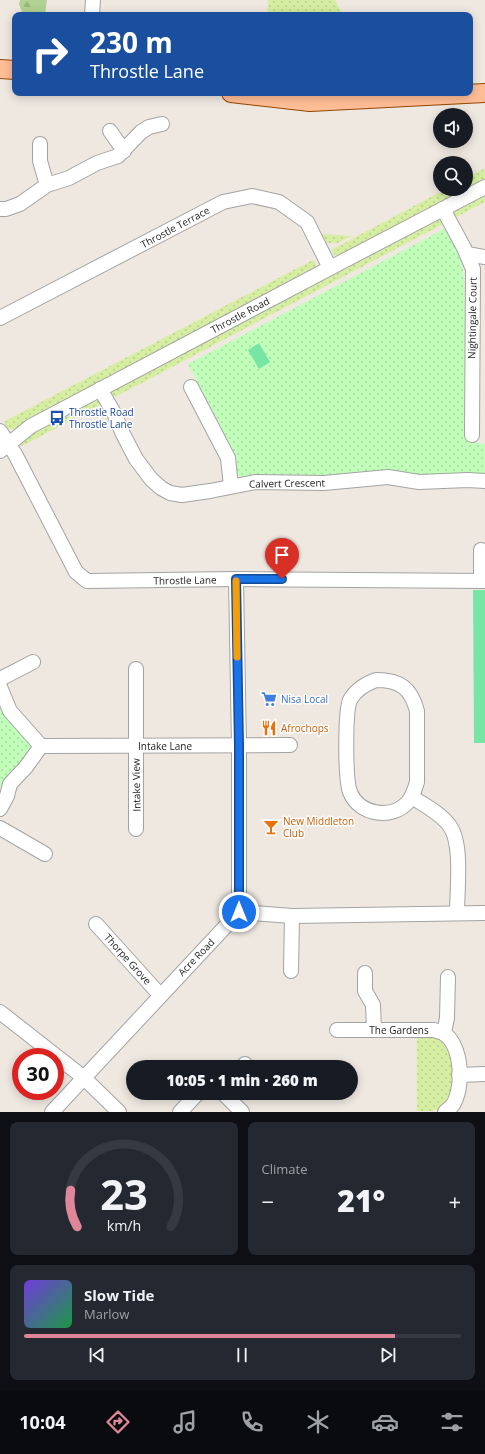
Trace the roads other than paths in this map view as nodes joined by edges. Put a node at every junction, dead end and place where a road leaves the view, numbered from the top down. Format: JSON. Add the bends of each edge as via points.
{"nodes":[{"id":1,"x":93,"y":0,"type":"edge"},
{"id":2,"x":92,"y":12,"type":"edge"},
{"id":3,"x":0,"y":69,"type":"edge"},
{"id":4,"x":12,"y":70,"type":"edge"},
{"id":5,"x":473,"y":93,"type":"edge"},
{"id":6,"x":485,"y":93,"type":"edge"},
{"id":7,"x":258,"y":96,"type":"edge"},
{"id":8,"x":395,"y":96,"type":"edge"},
{"id":9,"x":162,"y":124,"type":"dead end"},
{"id":10,"x":110,"y":131,"type":"dead end"},
{"id":11,"x":40,"y":144,"type":"dead end"},
{"id":12,"x":124,"y":151,"type":"junction"},
{"id":13,"x":47,"y":185,"type":"junction"},
{"id":14,"x":485,"y":187,"type":"edge"},
{"id":15,"x":443,"y":209,"type":"junction"},
{"id":16,"x":0,"y":210,"type":"edge"},
{"id":17,"x":467,"y":254,"type":"junction"},
{"id":18,"x":485,"y":257,"type":"edge"},
{"id":19,"x":330,"y":268,"type":"junction"},
{"id":20,"x":0,"y":318,"type":"edge"},
{"id":21,"x":191,"y":387,"type":"dead end"},
{"id":22,"x":100,"y":389,"type":"junction"},
{"id":23,"x":0,"y":431,"type":"edge"},
{"id":24,"x":472,"y":435,"type":"dead end"},
{"id":25,"x":4,"y":448,"type":"edge"},
{"id":26,"x":485,"y":481,"type":"edge"},
{"id":27,"x":231,"y":486,"type":"junction"},
{"id":28,"x":481,"y":550,"type":"dead end"},
{"id":29,"x":236,"y":579,"type":"junction"},
{"id":30,"x":483,"y":581,"type":"edge"},
{"id":31,"x":33,"y":662,"type":"dead end"},
{"id":32,"x":136,"y":669,"type":"dead end"},
{"id":33,"x":0,"y":679,"type":"edge"},
{"id":34,"x":0,"y":687,"type":"edge"},
{"id":35,"x":5,"y":710,"type":"edge"},
{"id":36,"x":290,"y":745,"type":"dead end"},
{"id":37,"x":41,"y":746,"type":"junction"},
{"id":38,"x":135,"y":746,"type":"junction"},
{"id":39,"x":239,"y":746,"type":"junction"},
{"id":40,"x":5,"y":785,"type":"edge"},
{"id":41,"x":412,"y":797,"type":"junction"},
{"id":42,"x":0,"y":809,"type":"edge"},
{"id":43,"x":0,"y":828,"type":"edge"},
{"id":44,"x":136,"y":829,"type":"dead end"},
{"id":45,"x":45,"y":854,"type":"dead end"},
{"id":46,"x":239,"y":912,"type":"junction"},
{"id":47,"x":457,"y":913,"type":"junction"},
{"id":48,"x":485,"y":913,"type":"edge"},
{"id":49,"x":292,"y":916,"type":"junction"},
{"id":50,"x":96,"y":924,"type":"dead end"},
{"id":51,"x":291,"y":971,"type":"dead end"},
{"id":52,"x":365,"y":973,"type":"dead end"},
{"id":53,"x":448,"y":977,"type":"dead end"},
{"id":54,"x":160,"y":995,"type":"junction"},
{"id":55,"x":0,"y":1012,"type":"edge"},
{"id":56,"x":337,"y":1030,"type":"dead end"},
{"id":57,"x":374,"y":1030,"type":"junction"},
{"id":58,"x":444,"y":1033,"type":"junction"},
{"id":59,"x":485,"y":1074,"type":"edge"},
{"id":60,"x":459,"y":1075,"type":"junction"},
{"id":61,"x":83,"y":1077,"type":"junction"},
{"id":62,"x":191,"y":1100,"type":"edge"},
{"id":63,"x":230,"y":1100,"type":"edge"},
{"id":64,"x":52,"y":1112,"type":"edge"},
{"id":65,"x":119,"y":1112,"type":"edge"},
{"id":66,"x":180,"y":1112,"type":"edge"},
{"id":67,"x":242,"y":1112,"type":"edge"},
{"id":68,"x":444,"y":1112,"type":"edge"}],
"edges":[{"from":1,"to":2,"type":"street"},
{"from":3,"to":4,"type":"main road"},
{"from":5,"to":6,"type":"main road"},
{"from":7,"to":8,"type":"main road","via":[[310,102]]},
{"from":9,"to":12,"type":"street","via":[[141,132]]},
{"from":10,"to":12,"type":"street"},
{"from":11,"to":13,"type":"street","via":[[40,161]]},
{"from":12,"to":13,"type":"street","via":[[69,178]]},
{"from":13,"to":16,"type":"street","via":[[20,204]]},
{"from":14,"to":15,"type":"street","name":"Throstle Road"},
{"from":15,"to":17,"type":"street","name":"Nightingale Court"},
{"from":15,"to":19,"type":"street","name":"Throstle Road"},
{"from":17,"to":18,"type":"street"},
{"from":17,"to":24,"type":"street","name":"Nightingale Court","via":[[473,269]]},
{"from":19,"to":20,"type":"street","name":"Throstle Terrace","via":[[307,222],[279,202],[252,196],[223,202]]},
{"from":19,"to":22,"type":"street","name":"Throstle Road"},
{"from":21,"to":27,"type":"street","via":[[228,458]]},
{"from":22,"to":25,"type":"street","name":"Throstle Road","via":[[31,426]]},
{"from":22,"to":27,"type":"street","name":"Calvert Crescent","via":[[136,459],[161,488],[182,495]]},
{"from":23,"to":25,"type":"street","name":"Throstle Lane"},
{"from":25,"to":29,"type":"street","name":"Throstle Lane","via":[[76,572],[87,581]]},
{"from":26,"to":27,"type":"street","name":"Calvert Crescent","via":[[419,482],[388,477],[324,483],[255,482]]},
{"from":28,"to":30,"type":"street","name":"Throstle Lane"},
{"from":29,"to":30,"type":"street","name":"Throstle Lane"},
{"from":29,"to":39,"type":"street"},
{"from":31,"to":33,"type":"street"},
{"from":32,"to":38,"type":"street","name":"Intake View"},
{"from":34,"to":35,"type":"street"},
{"from":35,"to":37,"type":"street"},
{"from":36,"to":39,"type":"street","name":"Intake Lane"},
{"from":37,"to":38,"type":"street","name":"Intake Lane"},
{"from":37,"to":40,"type":"street","via":[[26,767]]},
{"from":38,"to":39,"type":"street","name":"Intake Lane"},
{"from":38,"to":44,"type":"street","name":"Intake View"},
{"from":39,"to":46,"type":"street"},
{"from":40,"to":42,"type":"street","via":[[7,796]]},
{"from":41,"to":41,"type":"street","via":[[417,782],[417,711],[414,700],[408,690],[398,683],[376,680],[356,691],[347,712],[347,781],[350,792],[356,802],[376,813],[398,810]]},
{"from":41,"to":47,"type":"street","via":[[439,815],[449,825],[456,838]]},
{"from":43,"to":45,"type":"street"},
{"from":46,"to":49,"type":"street"},
{"from":46,"to":54,"type":"street","name":"Acre Road"},
{"from":47,"to":48,"type":"street"},
{"from":47,"to":49,"type":"street"},
{"from":49,"to":51,"type":"street"},
{"from":50,"to":54,"type":"street","name":"Thorpe Grove"},
{"from":52,"to":57,"type":"street","via":[[365,991],[373,1005]]},
{"from":53,"to":58,"type":"street"},
{"from":54,"to":61,"type":"street","name":"Acre Road"},
{"from":55,"to":61,"type":"street"},
{"from":56,"to":57,"type":"street","name":"The Gardens"},
{"from":57,"to":58,"type":"street","name":"The Gardens","via":[[434,1030]]},
{"from":58,"to":60,"type":"street","via":[[458,1056]]},
{"from":59,"to":60,"type":"street"},
{"from":60,"to":68,"type":"street","via":[[458,1093],[452,1107]]},
{"from":61,"to":64,"type":"street","name":"Acre Road"},
{"from":61,"to":65,"type":"street"},
{"from":62,"to":66,"type":"street"},
{"from":63,"to":67,"type":"street"}]}
